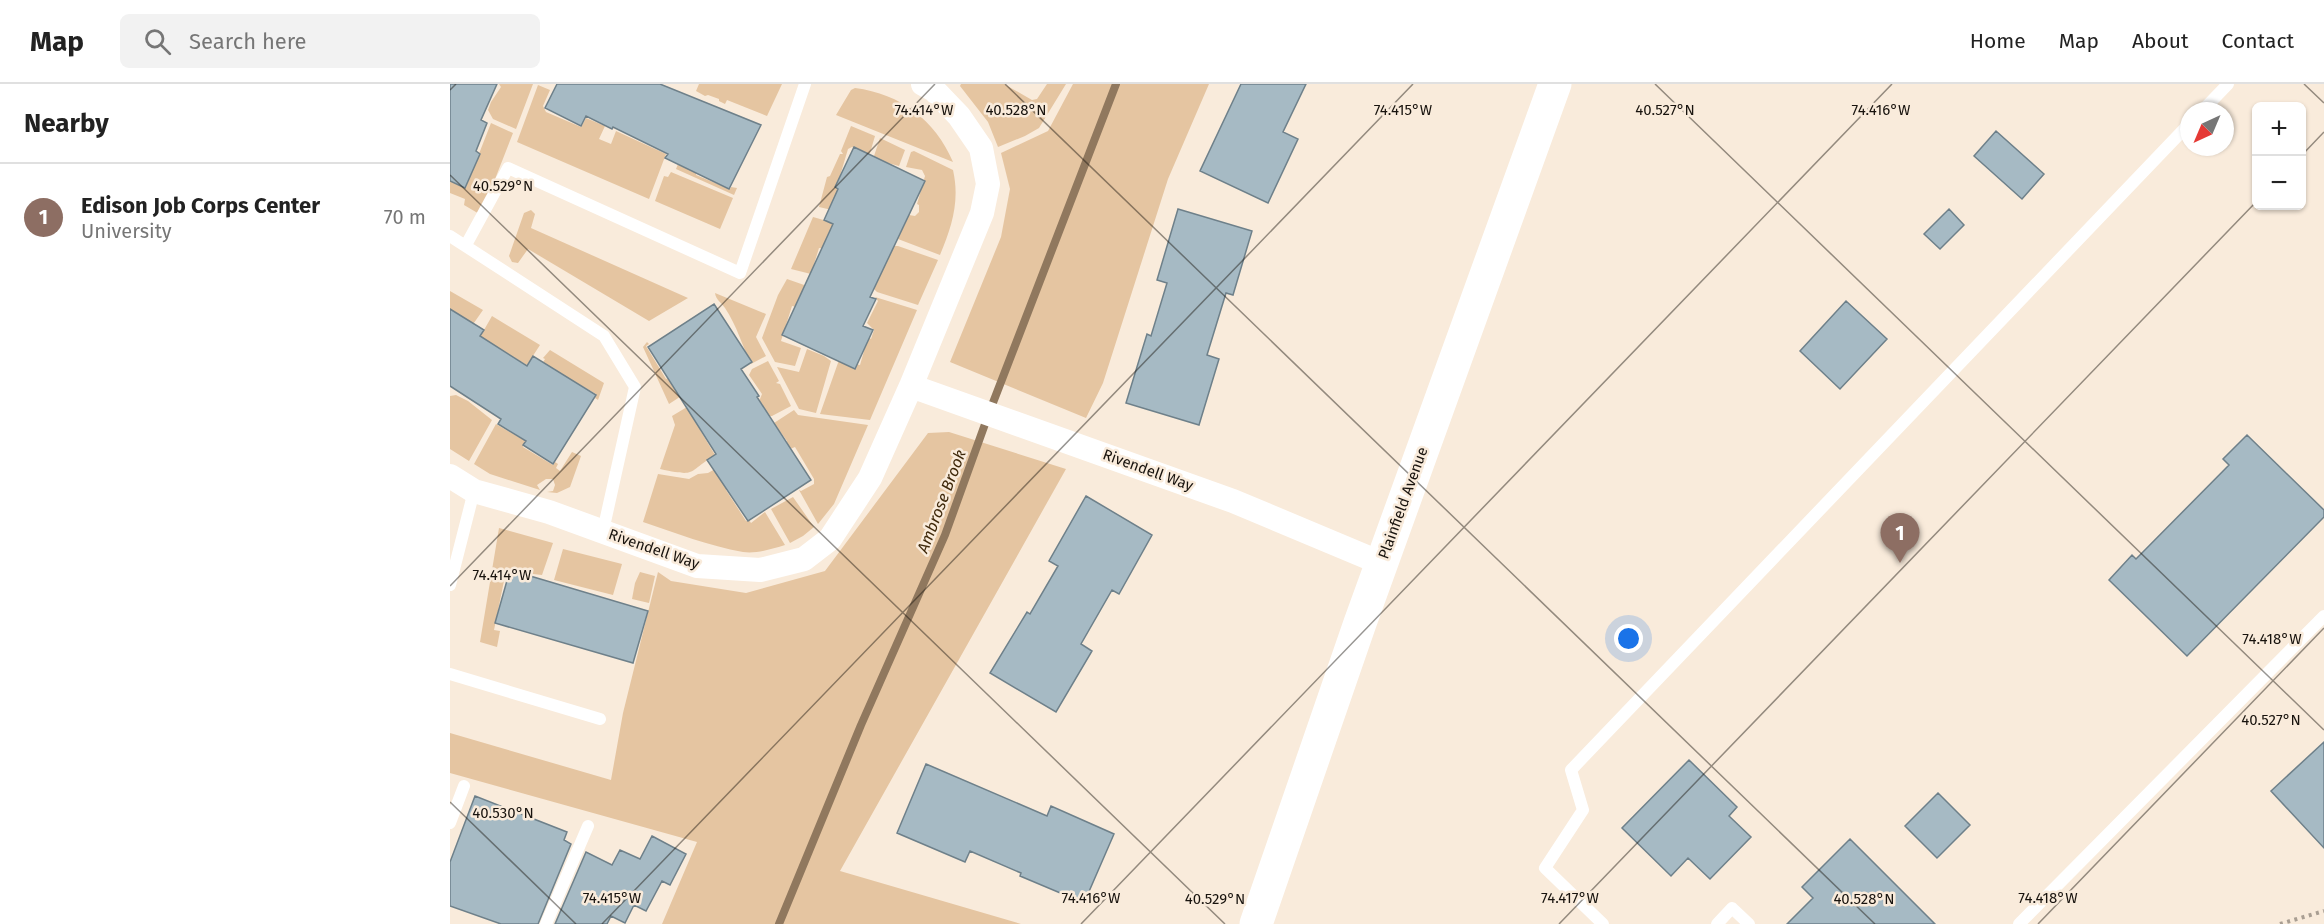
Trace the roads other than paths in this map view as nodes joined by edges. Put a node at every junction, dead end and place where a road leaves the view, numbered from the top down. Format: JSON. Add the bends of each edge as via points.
{"nodes":[{"id":1,"x":805,"y":84,"type":"edge"},
{"id":2,"x":923,"y":84,"type":"edge"},
{"id":3,"x":1555,"y":84,"type":"edge"},
{"id":4,"x":2228,"y":84,"type":"edge"},
{"id":5,"x":2211,"y":102,"type":"edge"},
{"id":6,"x":2180,"y":133,"type":"edge"},
{"id":7,"x":450,"y":236,"type":"edge"},
{"id":8,"x":466,"y":245,"type":"junction"},
{"id":9,"x":911,"y":386,"type":"junction"},
{"id":10,"x":450,"y":476,"type":"edge"},
{"id":11,"x":474,"y":491,"type":"junction"},
{"id":12,"x":603,"y":531,"type":"junction"},
{"id":13,"x":1381,"y":563,"type":"junction"},
{"id":14,"x":450,"y":585,"type":"edge"},
{"id":15,"x":2324,"y":616,"type":"edge"},
{"id":16,"x":450,"y":674,"type":"edge"},
{"id":17,"x":600,"y":719,"type":"dead end"},
{"id":18,"x":464,"y":786,"type":"dead end"},
{"id":19,"x":450,"y":823,"type":"edge"},
{"id":20,"x":588,"y":826,"type":"dead end"},
{"id":21,"x":546,"y":924,"type":"edge"},
{"id":22,"x":1256,"y":924,"type":"edge"},
{"id":23,"x":1603,"y":924,"type":"edge"},
{"id":24,"x":1717,"y":924,"type":"edge"},
{"id":25,"x":1749,"y":924,"type":"edge"},
{"id":26,"x":2019,"y":924,"type":"edge"}],
"edges":[{"from":1,"to":8,"type":"lane","via":[[740,273],[508,168]]},
{"from":2,"to":9,"type":"street","name":"Rivendell Way","via":[[958,116],[981,148],[988,184],[982,213]]},
{"from":3,"to":13,"type":"main road","name":"Plainfield Avenue"},
{"from":4,"to":5,"type":"lane"},
{"from":6,"to":23,"type":"lane","via":[[1571,770],[1583,810],[1545,868]]},
{"from":7,"to":8,"type":"lane"},
{"from":8,"to":12,"type":"lane","via":[[604,336],[635,387]]},
{"from":9,"to":12,"type":"street","name":"Rivendell Way","via":[[870,478],[830,538],[804,559],[760,570],[697,566]]},
{"from":9,"to":13,"type":"street","name":"Rivendell Way","via":[[1233,501]]},
{"from":10,"to":11,"type":"street","name":"Rivendell Way"},
{"from":11,"to":12,"type":"street","name":"Rivendell Way"},
{"from":11,"to":14,"type":"lane"},
{"from":13,"to":22,"type":"main road","name":"Plainfield Avenue"},
{"from":15,"to":26,"type":"lane"},
{"from":16,"to":17,"type":"lane"},
{"from":18,"to":19,"type":"lane"},
{"from":20,"to":21,"type":"lane"},
{"from":24,"to":25,"type":"lane","via":[[1732,908]]}]}
